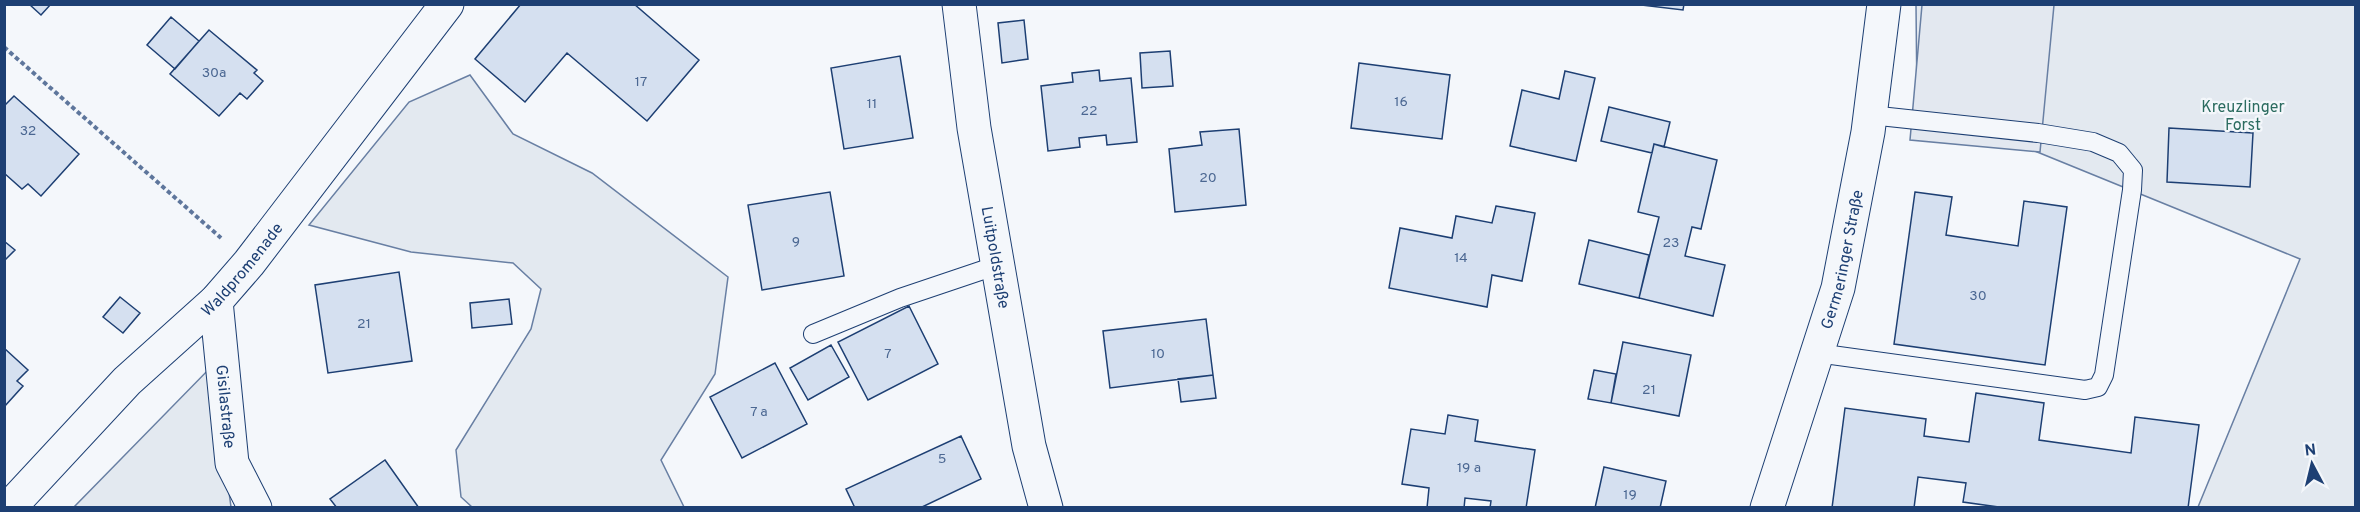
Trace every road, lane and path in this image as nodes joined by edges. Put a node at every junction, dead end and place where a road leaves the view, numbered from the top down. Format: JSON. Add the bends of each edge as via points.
{"nodes":[{"id":1,"x":447,"y":4,"type":"edge"},
{"id":2,"x":959,"y":4,"type":"edge"},
{"id":3,"x":1884,"y":4,"type":"edge"},
{"id":4,"x":4,"y":47,"type":"edge"},
{"id":5,"x":1870,"y":115,"type":"junction"},
{"id":6,"x":249,"y":263,"type":"junction"},
{"id":7,"x":998,"y":265,"type":"junction"},
{"id":8,"x":216,"y":301,"type":"junction"},
{"id":9,"x":813,"y":334,"type":"dead end"},
{"id":10,"x":1816,"y":354,"type":"junction"},
{"id":11,"x":9,"y":507,"type":"edge"},
{"id":12,"x":255,"y":507,"type":"edge"},
{"id":13,"x":1046,"y":507,"type":"edge"},
{"id":14,"x":1767,"y":507,"type":"edge"}],
"edges":[{"from":1,"to":6,"type":"street","name":"Waldpromenade"},
{"from":2,"to":7,"type":"street","name":"Luitpoldstraße"},
{"from":3,"to":5,"type":"street","name":"Germeringer Straße"},
{"from":4,"to":6,"type":"path"},
{"from":5,"to":10,"type":"street","name":"Germeringer Straße","via":[[1838,288]]},
{"from":5,"to":10,"type":"lane","via":[[2038,133],[2093,142],[2120,153],[2133,170],[2132,190],[2104,375],[2098,387],[2085,390]]},
{"from":6,"to":8,"type":"street","name":"Waldpromenade"},
{"from":7,"to":9,"type":"lane","via":[[900,298]]},
{"from":7,"to":13,"type":"street","name":"Luitpoldstraße","via":[[1029,446]]},
{"from":8,"to":11,"type":"street","name":"Waldpromenade","via":[[127,381]]},
{"from":8,"to":12,"type":"street","name":"Gisilastraße","via":[[232,463]]},
{"from":10,"to":14,"type":"street","name":"Germeringer Straße"}]}
